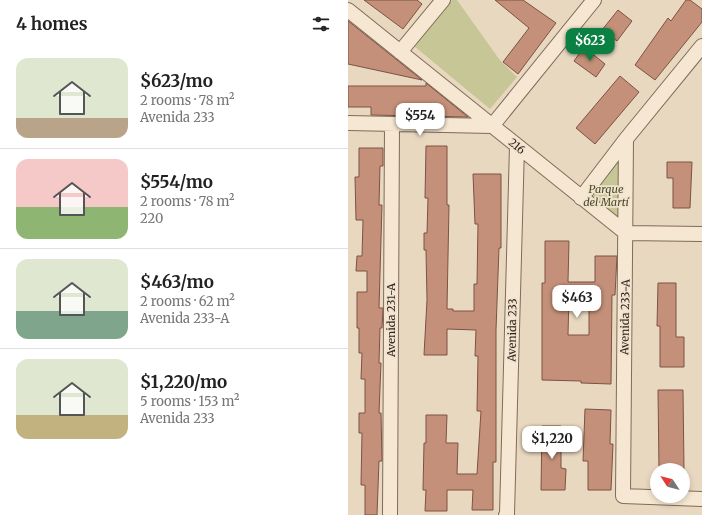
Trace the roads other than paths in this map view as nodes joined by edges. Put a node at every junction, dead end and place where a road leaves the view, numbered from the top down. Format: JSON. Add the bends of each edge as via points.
{"nodes":[{"id":1,"x":443,"y":0,"type":"edge"},
{"id":2,"x":594,"y":0,"type":"edge"},
{"id":3,"x":348,"y":10,"type":"edge"},
{"id":4,"x":702,"y":46,"type":"edge"},
{"id":5,"x":400,"y":52,"type":"junction"},
{"id":6,"x":348,"y":123,"type":"edge"},
{"id":7,"x":392,"y":124,"type":"junction"},
{"id":8,"x":492,"y":126,"type":"junction"},
{"id":9,"x":626,"y":139,"type":"junction"},
{"id":10,"x":517,"y":146,"type":"junction"},
{"id":11,"x":581,"y":198,"type":"junction"},
{"id":12,"x":626,"y":233,"type":"junction"},
{"id":13,"x":702,"y":234,"type":"edge"},
{"id":14,"x":702,"y":499,"type":"edge"},
{"id":15,"x":506,"y":514,"type":"edge"},
{"id":16,"x":390,"y":515,"type":"edge"}],
"edges":[{"from":1,"to":5,"type":"street"},
{"from":2,"to":8,"type":"street"},
{"from":3,"to":5,"type":"street","name":"216"},
{"from":4,"to":9,"type":"street"},
{"from":5,"to":8,"type":"street","name":"216"},
{"from":6,"to":7,"type":"street"},
{"from":7,"to":8,"type":"street"},
{"from":7,"to":16,"type":"street","name":"Avenida 231-A"},
{"from":8,"to":10,"type":"street","name":"216"},
{"from":9,"to":11,"type":"street"},
{"from":9,"to":12,"type":"street","name":"Avenida 233-A"},
{"from":10,"to":11,"type":"street","name":"216"},
{"from":10,"to":15,"type":"street","name":"Avenida 233"},
{"from":11,"to":12,"type":"street","name":"216"},
{"from":12,"to":13,"type":"street"},
{"from":12,"to":14,"type":"street","name":"Avenida 233-A","via":[[623,496]]}]}
